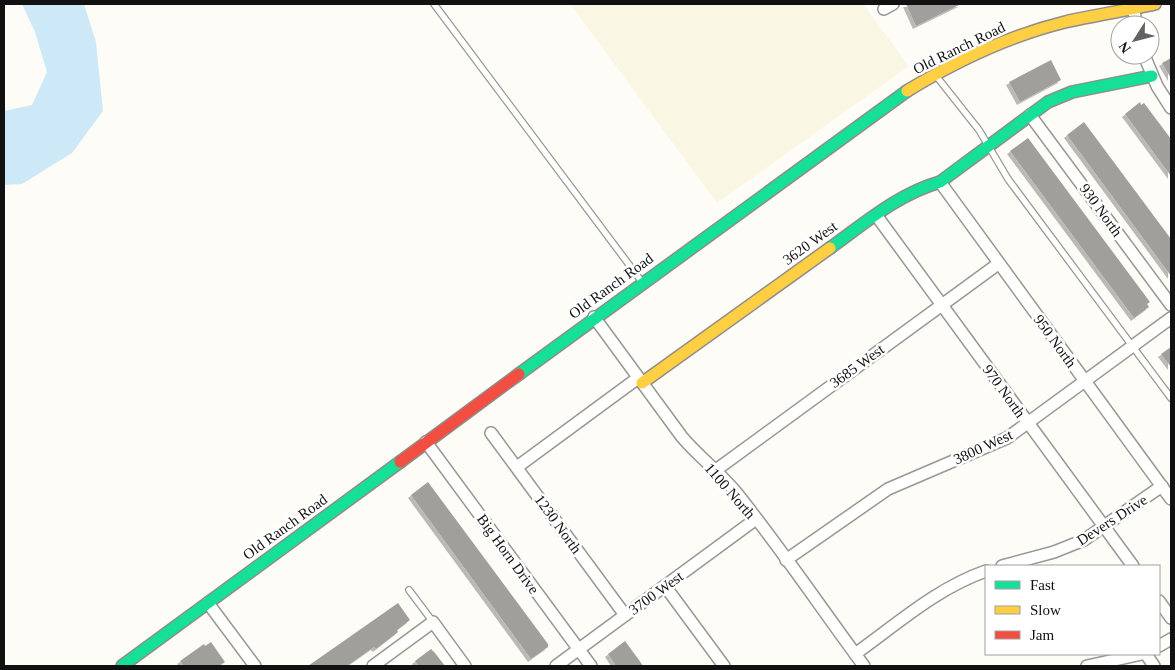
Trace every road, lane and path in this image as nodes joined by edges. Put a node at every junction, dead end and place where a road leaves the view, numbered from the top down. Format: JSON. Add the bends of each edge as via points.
{"nodes":[{"id":1,"x":434,"y":4,"type":"edge"},
{"id":2,"x":1155,"y":4,"type":"edge"},
{"id":3,"x":1133,"y":6,"type":"edge"},
{"id":4,"x":1148,"y":65,"type":"edge"},
{"id":5,"x":934,"y":74,"type":"junction"},
{"id":6,"x":1152,"y":76,"type":"junction"},
{"id":7,"x":1171,"y":108,"type":"edge"},
{"id":8,"x":1030,"y":115,"type":"junction"},
{"id":9,"x":990,"y":147,"type":"junction"},
{"id":10,"x":940,"y":182,"type":"junction"},
{"id":11,"x":876,"y":214,"type":"junction"},
{"id":12,"x":998,"y":264,"type":"junction"},
{"id":13,"x":642,"y":282,"type":"junction"},
{"id":14,"x":941,"y":305,"type":"junction"},
{"id":15,"x":1171,"y":306,"type":"edge"},
{"id":16,"x":594,"y":317,"type":"junction"},
{"id":17,"x":1171,"y":318,"type":"edge"},
{"id":18,"x":1133,"y":346,"type":"junction"},
{"id":19,"x":640,"y":380,"type":"junction"},
{"id":20,"x":1085,"y":382,"type":"junction"},
{"id":21,"x":1171,"y":398,"type":"edge"},
{"id":22,"x":1028,"y":423,"type":"junction"},
{"id":23,"x":491,"y":433,"type":"dead end"},
{"id":24,"x":426,"y":442,"type":"junction"},
{"id":25,"x":516,"y":467,"type":"junction"},
{"id":26,"x":716,"y":470,"type":"junction"},
{"id":27,"x":1162,"y":486,"type":"junction"},
{"id":28,"x":1171,"y":499,"type":"edge"},
{"id":29,"x":756,"y":519,"type":"junction"},
{"id":30,"x":1105,"y":528,"type":"junction"},
{"id":31,"x":786,"y":560,"type":"junction"},
{"id":32,"x":1005,"y":565,"type":"edge"},
{"id":33,"x":1132,"y":565,"type":"edge"},
{"id":34,"x":985,"y":571,"type":"edge"},
{"id":35,"x":665,"y":586,"type":"junction"},
{"id":36,"x":409,"y":590,"type":"dead end"},
{"id":37,"x":1160,"y":602,"type":"edge"},
{"id":38,"x":208,"y":603,"type":"junction"},
{"id":39,"x":626,"y":615,"type":"junction"},
{"id":40,"x":1171,"y":618,"type":"edge"},
{"id":41,"x":433,"y":622,"type":"junction"},
{"id":42,"x":1171,"y":639,"type":"edge"},
{"id":43,"x":1160,"y":645,"type":"edge"},
{"id":44,"x":578,"y":650,"type":"junction"},
{"id":45,"x":855,"y":654,"type":"junction"},
{"id":46,"x":1139,"y":655,"type":"edge"},
{"id":47,"x":1145,"y":655,"type":"edge"},
{"id":48,"x":249,"y":664,"type":"edge"},
{"id":49,"x":122,"y":666,"type":"edge"},
{"id":50,"x":373,"y":666,"type":"edge"},
{"id":51,"x":465,"y":666,"type":"edge"},
{"id":52,"x":556,"y":666,"type":"edge"},
{"id":53,"x":591,"y":666,"type":"edge"},
{"id":54,"x":724,"y":666,"type":"edge"},
{"id":55,"x":864,"y":666,"type":"edge"},
{"id":56,"x":1087,"y":666,"type":"edge"},
{"id":57,"x":1154,"y":666,"type":"edge"}],
"edges":[{"from":1,"to":13,"type":"lane"},
{"from":2,"to":3,"type":"street","name":"Old Ranch Road"},
{"from":3,"to":5,"type":"street","name":"Old Ranch Road","via":[[1021,35]]},
{"from":4,"to":6,"type":"street"},
{"from":5,"to":9,"type":"lane"},
{"from":5,"to":13,"type":"street","name":"Old Ranch Road","via":[[893,100]]},
{"from":6,"to":7,"type":"street"},
{"from":6,"to":8,"type":"street","name":"3620 West","via":[[1060,96]]},
{"from":8,"to":9,"type":"street","name":"3620 West"},
{"from":8,"to":15,"type":"street","name":"930 North"},
{"from":9,"to":10,"type":"street","name":"3620 West"},
{"from":9,"to":18,"type":"lane","via":[[1008,179]]},
{"from":10,"to":11,"type":"street","name":"3620 West","via":[[896,200]]},
{"from":10,"to":12,"type":"street","name":"950 North"},
{"from":11,"to":14,"type":"street","name":"970 North"},
{"from":11,"to":19,"type":"street","name":"3620 West"},
{"from":12,"to":14,"type":"street","name":"3685 West"},
{"from":12,"to":20,"type":"street","name":"950 North"},
{"from":13,"to":16,"type":"street","name":"Old Ranch Road"},
{"from":14,"to":22,"type":"street","name":"970 North"},
{"from":14,"to":26,"type":"street","name":"3685 West"},
{"from":16,"to":19,"type":"street","name":"1100 North"},
{"from":16,"to":24,"type":"street","name":"Old Ranch Road"},
{"from":17,"to":18,"type":"street","name":"3800 West"},
{"from":18,"to":20,"type":"street","name":"3800 West"},
{"from":18,"to":21,"type":"lane"},
{"from":19,"to":25,"type":"street","name":"3620 West"},
{"from":19,"to":26,"type":"street","name":"1100 North","via":[[682,437]]},
{"from":20,"to":22,"type":"street","name":"3800 West"},
{"from":20,"to":27,"type":"street","name":"950 North"},
{"from":22,"to":30,"type":"street","name":"970 North"},
{"from":22,"to":31,"type":"street","name":"3800 West","via":[[995,444],[888,489]]},
{"from":23,"to":25,"type":"street","name":"1230 North"},
{"from":24,"to":38,"type":"street","name":"Old Ranch Road"},
{"from":24,"to":44,"type":"street","name":"Big Horn Drive"},
{"from":25,"to":39,"type":"street","name":"1230 North"},
{"from":26,"to":29,"type":"street","name":"1100 North"},
{"from":27,"to":28,"type":"street","name":"950 North"},
{"from":27,"to":30,"type":"street","name":"Devers Drive"},
{"from":29,"to":31,"type":"street","name":"1100 North"},
{"from":29,"to":35,"type":"street","name":"3700 West"},
{"from":30,"to":32,"type":"street","name":"Devers Drive","via":[[1069,546]]},
{"from":30,"to":33,"type":"street","name":"970 North"},
{"from":31,"to":45,"type":"street","name":"1100 North"},
{"from":34,"to":45,"type":"street","via":[[961,580],[936,595]]},
{"from":35,"to":39,"type":"street","name":"3700 West"},
{"from":35,"to":54,"type":"street"},
{"from":36,"to":41,"type":"lane"},
{"from":37,"to":40,"type":"street"},
{"from":38,"to":48,"type":"street"},
{"from":38,"to":49,"type":"street","name":"Old Ranch Road"},
{"from":39,"to":44,"type":"street","name":"3700 West"},
{"from":41,"to":50,"type":"street"},
{"from":41,"to":51,"type":"street"},
{"from":42,"to":43,"type":"street"},
{"from":44,"to":52,"type":"street","name":"3700 West"},
{"from":44,"to":53,"type":"street","name":"Big Horn Drive"},
{"from":45,"to":55,"type":"street","name":"1100 North"},
{"from":46,"to":56,"type":"street"},
{"from":47,"to":57,"type":"street"}]}
